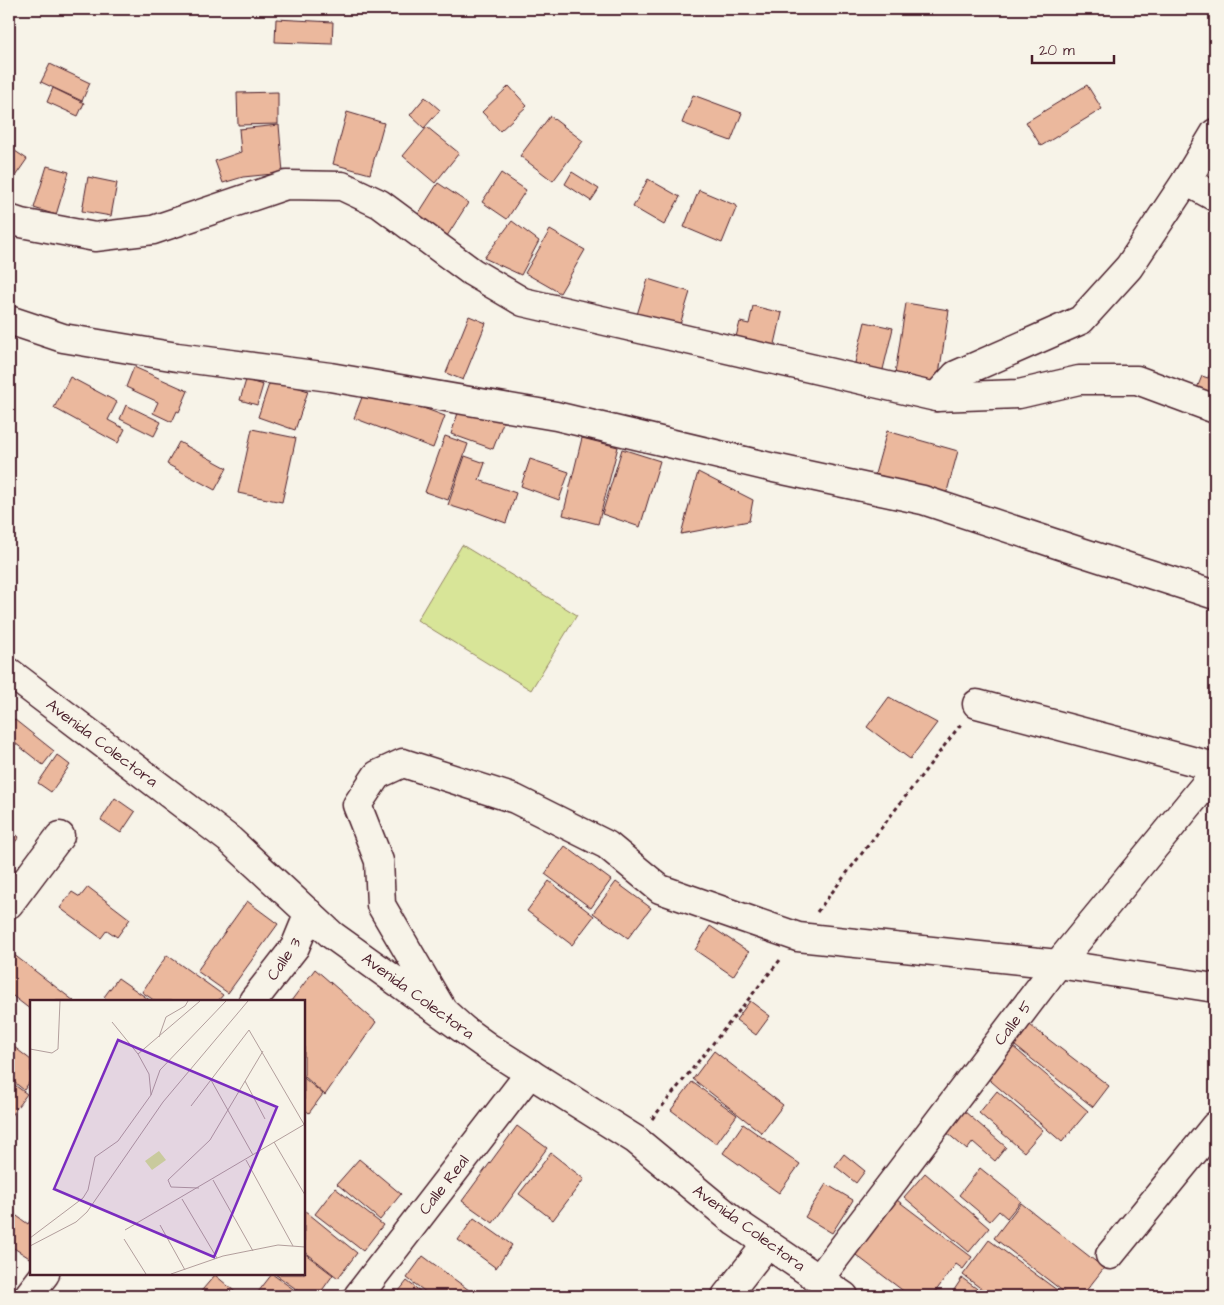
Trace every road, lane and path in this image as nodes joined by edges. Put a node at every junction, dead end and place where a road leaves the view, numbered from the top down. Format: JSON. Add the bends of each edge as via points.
{"nodes":[{"id":1,"x":1215,"y":133,"type":"edge"},
{"id":2,"x":1186,"y":181,"type":"junction"},
{"id":3,"x":1215,"y":196,"type":"edge"},
{"id":4,"x":9,"y":218,"type":"edge"},
{"id":5,"x":9,"y":320,"type":"edge"},
{"id":6,"x":936,"y":397,"type":"junction"},
{"id":7,"x":1215,"y":409,"type":"edge"},
{"id":8,"x":1215,"y":595,"type":"edge"},
{"id":9,"x":9,"y":672,"type":"edge"},
{"id":10,"x":977,"y":704,"type":"dead end"},
{"id":11,"x":1215,"y":767,"type":"edge"},
{"id":12,"x":1215,"y":772,"type":"edge"},
{"id":13,"x":60,"y":836,"type":"dead end"},
{"id":14,"x":9,"y":904,"type":"edge"},
{"id":15,"x":310,"y":913,"type":"junction"},
{"id":16,"x":1058,"y":964,"type":"junction"},
{"id":17,"x":1215,"y":988,"type":"edge"},
{"id":18,"x":255,"y":1000,"type":"edge"},
{"id":19,"x":462,"y":1028,"type":"junction"},
{"id":20,"x":530,"y":1074,"type":"junction"},
{"id":21,"x":1215,"y":1126,"type":"edge"},
{"id":22,"x":767,"y":1244,"type":"junction"},
{"id":23,"x":1110,"y":1255,"type":"dead end"},
{"id":24,"x":44,"y":1275,"type":"edge"},
{"id":25,"x":819,"y":1279,"type":"junction"},
{"id":26,"x":28,"y":1296,"type":"edge"},
{"id":27,"x":358,"y":1296,"type":"edge"},
{"id":28,"x":726,"y":1296,"type":"edge"},
{"id":29,"x":844,"y":1296,"type":"edge"}],
"edges":[{"from":1,"to":2,"type":"street"},
{"from":2,"to":3,"type":"street"},
{"from":2,"to":6,"type":"street","via":[[1129,267],[1081,320],[956,376]]},
{"from":4,"to":6,"type":"street","via":[[94,237],[153,230],[286,185],[342,186],[380,204],[472,272],[523,302]]},
{"from":5,"to":8,"type":"street","via":[[63,338],[330,377],[556,416],[923,500]]},
{"from":6,"to":7,"type":"street","via":[[1019,394],[1079,380],[1137,380]]},
{"from":9,"to":15,"type":"street","name":"Avenida Colectora","via":[[230,840]]},
{"from":10,"to":11,"type":"street"},
{"from":12,"to":16,"type":"street","name":"Calle 5"},
{"from":13,"to":14,"type":"street"},
{"from":15,"to":18,"type":"street","name":"Calle 3","via":[[295,948]]},
{"from":15,"to":19,"type":"street","name":"Avenida Colectora","via":[[332,934]]},
{"from":16,"to":17,"type":"street"},
{"from":16,"to":19,"type":"street","via":[[798,937],[660,890],[606,844],[515,799],[402,763],[378,776],[357,805],[379,861],[381,905],[443,1011]]},
{"from":16,"to":25,"type":"street","name":"Calle 5"},
{"from":19,"to":20,"type":"street","name":"Avenida Colectora"},
{"from":20,"to":22,"type":"street","name":"Avenida Colectora","via":[[636,1140],[735,1222]]},
{"from":20,"to":27,"type":"street","name":"Calle Real"},
{"from":21,"to":23,"type":"street"},
{"from":22,"to":25,"type":"street","name":"Avenida Colectora"},
{"from":22,"to":28,"type":"street"},
{"from":24,"to":26,"type":"street"},
{"from":25,"to":29,"type":"street","name":"Avenida Colectora"}]}
